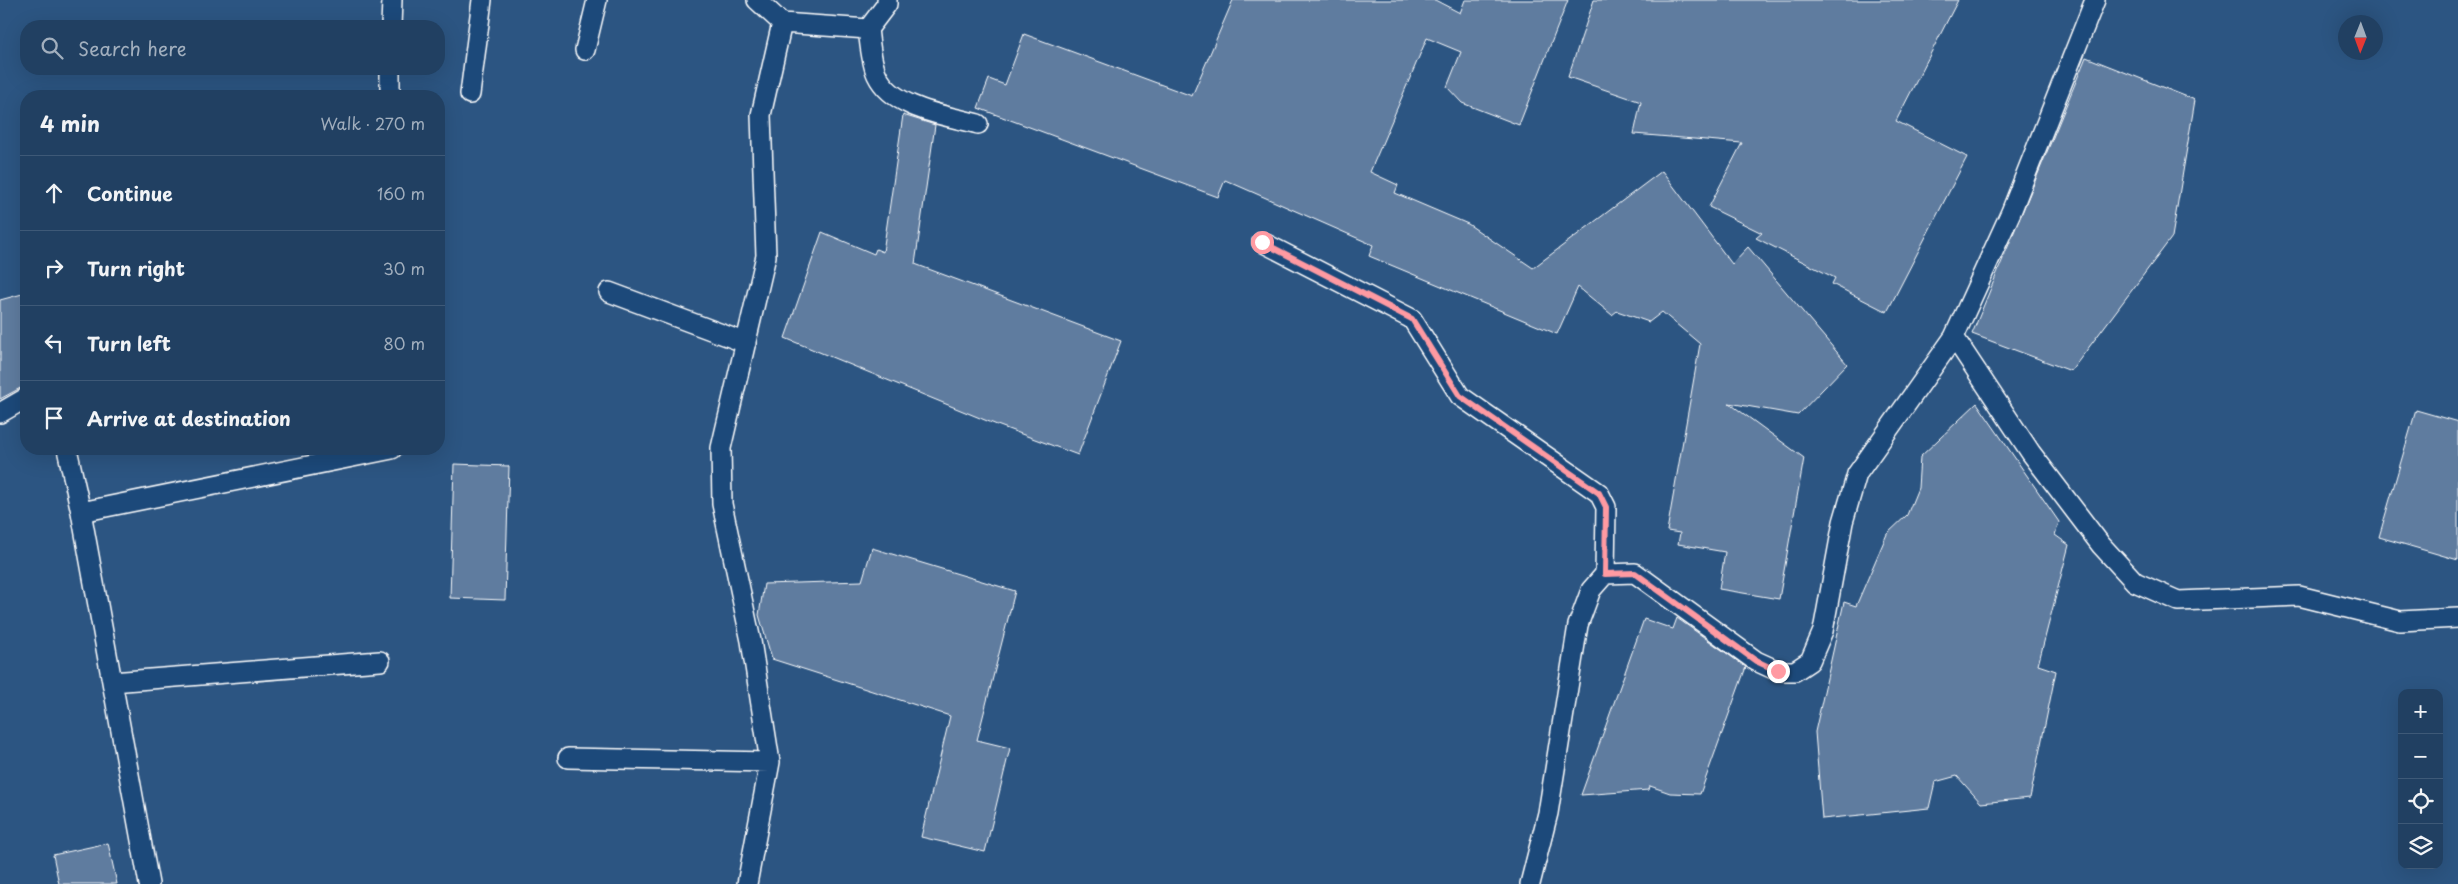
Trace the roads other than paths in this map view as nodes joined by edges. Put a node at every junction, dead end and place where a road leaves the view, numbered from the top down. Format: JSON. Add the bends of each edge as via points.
{"nodes":[{"id":1,"x":392,"y":0,"type":"edge"},
{"id":2,"x":482,"y":0,"type":"edge"},
{"id":3,"x":597,"y":0,"type":"edge"},
{"id":4,"x":757,"y":0,"type":"edge"},
{"id":5,"x":887,"y":0,"type":"edge"},
{"id":6,"x":2095,"y":0,"type":"edge"},
{"id":7,"x":391,"y":20,"type":"edge"},
{"id":8,"x":782,"y":23,"type":"junction"},
{"id":9,"x":868,"y":30,"type":"junction"},
{"id":10,"x":585,"y":50,"type":"dead end"},
{"id":11,"x":390,"y":75,"type":"edge"},
{"id":12,"x":390,"y":90,"type":"edge"},
{"id":13,"x":470,"y":94,"type":"dead end"},
{"id":14,"x":978,"y":124,"type":"dead end"},
{"id":15,"x":1262,"y":242,"type":"dead end"},
{"id":16,"x":609,"y":292,"type":"dead end"},
{"id":17,"x":1954,"y":337,"type":"junction"},
{"id":18,"x":746,"y":343,"type":"junction"},
{"id":19,"x":20,"y":401,"type":"edge"},
{"id":20,"x":0,"y":413,"type":"edge"},
{"id":21,"x":67,"y":455,"type":"edge"},
{"id":22,"x":362,"y":455,"type":"edge"},
{"id":23,"x":81,"y":512,"type":"junction"},
{"id":24,"x":1605,"y":574,"type":"junction"},
{"id":25,"x":2458,"y":618,"type":"edge"},
{"id":26,"x":380,"y":662,"type":"dead end"},
{"id":27,"x":112,"y":682,"type":"junction"},
{"id":28,"x":568,"y":758,"type":"dead end"},
{"id":29,"x":770,"y":762,"type":"junction"},
{"id":30,"x":149,"y":884,"type":"edge"},
{"id":31,"x":747,"y":884,"type":"edge"},
{"id":32,"x":1530,"y":884,"type":"edge"}],
"edges":[{"from":1,"to":7,"type":"street"},
{"from":2,"to":13,"type":"street"},
{"from":3,"to":10,"type":"street"},
{"from":4,"to":8,"type":"street"},
{"from":5,"to":9,"type":"street"},
{"from":6,"to":17,"type":"street","via":[[2010,212]]},
{"from":8,"to":9,"type":"street"},
{"from":8,"to":18,"type":"street","via":[[761,116],[766,256]]},
{"from":9,"to":14,"type":"street","via":[[876,73],[894,96],[909,104]]},
{"from":11,"to":12,"type":"street"},
{"from":15,"to":24,"type":"street","via":[[1412,319],[1460,396],[1599,493],[1606,507]]},
{"from":16,"to":18,"type":"street"},
{"from":17,"to":24,"type":"street","via":[[1857,474],[1843,522],[1824,631],[1810,661],[1795,671],[1778,671],[1756,661],[1635,573]]},
{"from":17,"to":25,"type":"street","via":[[2031,453],[2101,545],[2135,582],[2178,600],[2299,596],[2400,621]]},
{"from":18,"to":29,"type":"street","via":[[721,448],[722,504],[751,641]]},
{"from":19,"to":20,"type":"street"},
{"from":21,"to":23,"type":"street"},
{"from":22,"to":23,"type":"street"},
{"from":23,"to":27,"type":"street"},
{"from":24,"to":32,"type":"street","via":[[1591,590],[1578,625],[1548,813]]},
{"from":26,"to":27,"type":"street"},
{"from":27,"to":30,"type":"street"},
{"from":28,"to":29,"type":"street"},
{"from":29,"to":31,"type":"street"}]}
